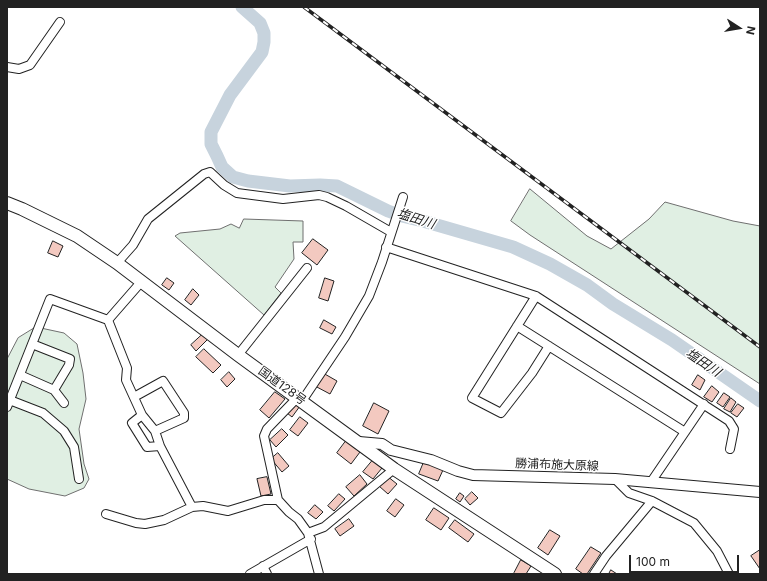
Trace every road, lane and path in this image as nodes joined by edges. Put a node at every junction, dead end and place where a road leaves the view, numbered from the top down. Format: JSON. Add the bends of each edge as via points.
{"nodes":[{"id":1,"x":60,"y":22,"type":"dead end"},
{"id":2,"x":7,"y":67,"type":"edge"},
{"id":3,"x":403,"y":197,"type":"dead end"},
{"id":4,"x":7,"y":203,"type":"edge"},
{"id":5,"x":391,"y":232,"type":"junction"},
{"id":6,"x":386,"y":247,"type":"junction"},
{"id":7,"x":117,"y":263,"type":"junction"},
{"id":8,"x":307,"y":268,"type":"dead end"},
{"id":9,"x":142,"y":281,"type":"junction"},
{"id":10,"x":536,"y":296,"type":"junction"},
{"id":11,"x":108,"y":320,"type":"junction"},
{"id":12,"x":517,"y":326,"type":"junction"},
{"id":13,"x":32,"y":344,"type":"junction"},
{"id":14,"x":549,"y":346,"type":"junction"},
{"id":15,"x":238,"y":355,"type":"junction"},
{"id":16,"x":20,"y":375,"type":"junction"},
{"id":17,"x":54,"y":390,"type":"junction"},
{"id":18,"x":134,"y":397,"type":"junction"},
{"id":19,"x":300,"y":400,"type":"junction"},
{"id":20,"x":8,"y":402,"type":"edge"},
{"id":21,"x":64,"y":403,"type":"dead end"},
{"id":22,"x":704,"y":404,"type":"junction"},
{"id":23,"x":142,"y":415,"type":"junction"},
{"id":24,"x":155,"y":431,"type":"junction"},
{"id":25,"x":685,"y":432,"type":"junction"},
{"id":26,"x":359,"y":442,"type":"junction"},
{"id":27,"x":160,"y":446,"type":"junction"},
{"id":28,"x":730,"y":449,"type":"dead end"},
{"id":29,"x":394,"y":468,"type":"junction"},
{"id":30,"x":79,"y":479,"type":"dead end"},
{"id":31,"x":615,"y":479,"type":"junction"},
{"id":32,"x":651,"y":482,"type":"junction"},
{"id":33,"x":760,"y":492,"type":"edge"},
{"id":34,"x":278,"y":500,"type":"junction"},
{"id":35,"x":652,"y":501,"type":"junction"},
{"id":36,"x":192,"y":507,"type":"junction"},
{"id":37,"x":106,"y":514,"type":"dead end"},
{"id":38,"x":310,"y":536,"type":"junction"},
{"id":39,"x":263,"y":566,"type":"junction"},
{"id":40,"x":250,"y":574,"type":"edge"},
{"id":41,"x":267,"y":574,"type":"edge"},
{"id":42,"x":319,"y":574,"type":"edge"},
{"id":43,"x":555,"y":574,"type":"edge"},
{"id":44,"x":594,"y":574,"type":"edge"},
{"id":45,"x":729,"y":574,"type":"edge"}],
"edges":[{"from":1,"to":2,"type":"street","via":[[30,65],[20,69]]},
{"from":3,"to":5,"type":"street"},
{"from":4,"to":7,"type":"highway","name":"国道128号","via":[[78,236]]},
{"from":5,"to":6,"type":"street"},
{"from":5,"to":7,"type":"street","via":[[327,197],[319,195],[283,199],[238,192],[224,185],[210,172],[204,174],[148,220],[133,245]]},
{"from":6,"to":10,"type":"street"},
{"from":6,"to":19,"type":"street","via":[[369,296],[345,337]]},
{"from":7,"to":9,"type":"highway","name":"国道128号"},
{"from":8,"to":15,"type":"street"},
{"from":9,"to":11,"type":"street"},
{"from":9,"to":15,"type":"highway","name":"国道128号"},
{"from":10,"to":12,"type":"street"},
{"from":10,"to":22,"type":"street"},
{"from":11,"to":13,"type":"street","via":[[50,299]]},
{"from":11,"to":18,"type":"street","via":[[127,368],[126,380]]},
{"from":12,"to":14,"type":"street"},
{"from":12,"to":14,"type":"street","via":[[472,398],[501,413]]},
{"from":13,"to":16,"type":"street"},
{"from":13,"to":17,"type":"street","via":[[70,359]]},
{"from":14,"to":25,"type":"street"},
{"from":15,"to":19,"type":"highway","name":"国道128号"},
{"from":16,"to":17,"type":"street"},
{"from":16,"to":20,"type":"street"},
{"from":17,"to":21,"type":"street"},
{"from":18,"to":23,"type":"street"},
{"from":18,"to":24,"type":"street","via":[[163,382],[184,413],[184,418]]},
{"from":19,"to":26,"type":"highway","name":"国道128号"},
{"from":19,"to":34,"type":"street","via":[[267,429],[264,436]]},
{"from":20,"to":30,"type":"street","via":[[43,413],[64,431],[74,447]]},
{"from":22,"to":25,"type":"street"},
{"from":22,"to":28,"type":"street","via":[[729,421],[734,428]]},
{"from":23,"to":24,"type":"street"},
{"from":23,"to":27,"type":"street","via":[[132,423],[147,447]]},
{"from":24,"to":27,"type":"street"},
{"from":25,"to":32,"type":"street"},
{"from":26,"to":29,"type":"highway","name":"国道128号"},
{"from":26,"to":31,"type":"main road","name":"勝浦布施大原線","via":[[382,444],[391,450],[474,475]]},
{"from":27,"to":36,"type":"street"},
{"from":29,"to":38,"type":"street"},
{"from":29,"to":43,"type":"highway","name":"国道128号"},
{"from":31,"to":32,"type":"main road","name":"勝浦布施大原線"},
{"from":31,"to":35,"type":"street","via":[[630,493]]},
{"from":32,"to":33,"type":"main road","name":"勝浦布施大原線"},
{"from":34,"to":36,"type":"street","via":[[264,500],[228,510]]},
{"from":34,"to":38,"type":"street","via":[[298,519]]},
{"from":35,"to":44,"type":"street"},
{"from":35,"to":45,"type":"street","via":[[694,524],[717,551]]},
{"from":36,"to":37,"type":"street","via":[[164,520],[145,524]]},
{"from":38,"to":39,"type":"street"},
{"from":38,"to":42,"type":"street"},
{"from":39,"to":40,"type":"street"},
{"from":39,"to":41,"type":"street"}]}
